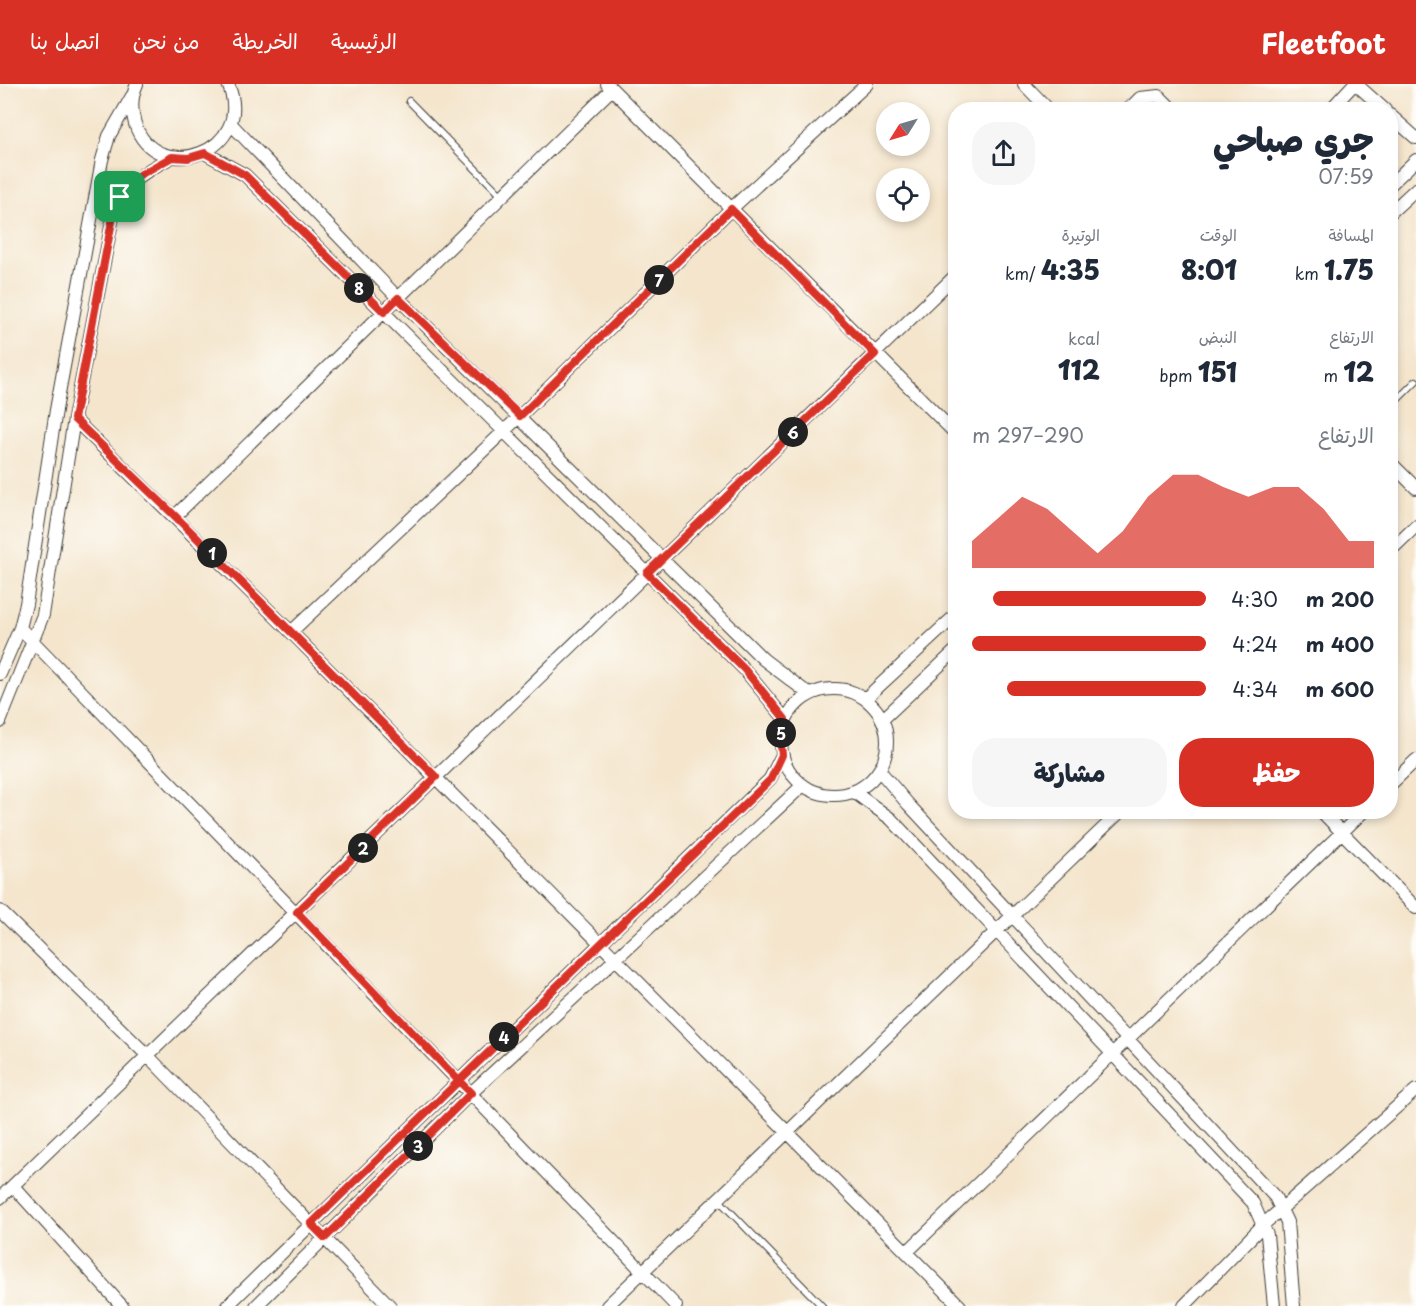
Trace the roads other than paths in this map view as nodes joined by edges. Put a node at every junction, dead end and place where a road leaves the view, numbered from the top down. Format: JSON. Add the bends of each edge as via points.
{"nodes":[{"id":1,"x":228,"y":84,"type":"edge"},
{"id":2,"x":867,"y":84,"type":"edge"},
{"id":3,"x":1024,"y":84,"type":"edge"},
{"id":4,"x":1355,"y":84,"type":"edge"},
{"id":5,"x":610,"y":87,"type":"edge"},
{"id":6,"x":134,"y":89,"type":"edge"},
{"id":7,"x":409,"y":101,"type":"dead end"},
{"id":8,"x":1041,"y":102,"type":"edge"},
{"id":9,"x":1136,"y":102,"type":"edge"},
{"id":10,"x":1165,"y":102,"type":"edge"},
{"id":11,"x":1338,"y":102,"type":"edge"},
{"id":12,"x":1375,"y":102,"type":"edge"},
{"id":13,"x":1398,"y":122,"type":"edge"},
{"id":14,"x":231,"y":124,"type":"junction"},
{"id":15,"x":1416,"y":138,"type":"edge"},
{"id":16,"x":205,"y":153,"type":"junction"},
{"id":17,"x":172,"y":157,"type":"junction"},
{"id":18,"x":1416,"y":160,"type":"edge"},
{"id":19,"x":1398,"y":177,"type":"edge"},
{"id":20,"x":1416,"y":189,"type":"edge"},
{"id":21,"x":502,"y":196,"type":"junction"},
{"id":22,"x":1398,"y":206,"type":"edge"},
{"id":23,"x":731,"y":209,"type":"junction"},
{"id":24,"x":948,"y":283,"type":"edge"},
{"id":25,"x":398,"y":298,"type":"junction"},
{"id":26,"x":384,"y":312,"type":"junction"},
{"id":27,"x":875,"y":354,"type":"junction"},
{"id":28,"x":1416,"y":381,"type":"edge"},
{"id":29,"x":1398,"y":399,"type":"edge"},
{"id":30,"x":520,"y":416,"type":"junction"},
{"id":31,"x":74,"y":419,"type":"junction"},
{"id":32,"x":948,"y":426,"type":"edge"},
{"id":33,"x":504,"y":431,"type":"junction"},
{"id":34,"x":1398,"y":470,"type":"edge"},
{"id":35,"x":1416,"y":488,"type":"edge"},
{"id":36,"x":175,"y":516,"type":"junction"},
{"id":37,"x":1416,"y":526,"type":"edge"},
{"id":38,"x":1398,"y":543,"type":"edge"},
{"id":39,"x":662,"y":557,"type":"junction"},
{"id":40,"x":647,"y":573,"type":"junction"},
{"id":41,"x":948,"y":622,"type":"edge"},
{"id":42,"x":20,"y":628,"type":"junction"},
{"id":43,"x":291,"y":632,"type":"junction"},
{"id":44,"x":34,"y":640,"type":"junction"},
{"id":45,"x":948,"y":658,"type":"edge"},
{"id":46,"x":0,"y":674,"type":"edge"},
{"id":47,"x":809,"y":694,"type":"junction"},
{"id":48,"x":865,"y":699,"type":"junction"},
{"id":49,"x":785,"y":719,"type":"junction"},
{"id":50,"x":882,"y":720,"type":"junction"},
{"id":51,"x":0,"y":722,"type":"edge"},
{"id":52,"x":782,"y":755,"type":"junction"},
{"id":53,"x":1416,"y":760,"type":"edge"},
{"id":54,"x":879,"y":770,"type":"junction"},
{"id":55,"x":436,"y":777,"type":"junction"},
{"id":56,"x":1398,"y":777,"type":"edge"},
{"id":57,"x":802,"y":786,"type":"junction"},
{"id":58,"x":854,"y":792,"type":"junction"},
{"id":59,"x":1113,"y":819,"type":"edge"},
{"id":60,"x":1329,"y":819,"type":"edge"},
{"id":61,"x":1356,"y":819,"type":"edge"},
{"id":62,"x":1342,"y":832,"type":"junction"},
{"id":63,"x":1416,"y":908,"type":"edge"},
{"id":64,"x":0,"y":911,"type":"edge"},
{"id":65,"x":297,"y":912,"type":"junction"},
{"id":66,"x":1013,"y":915,"type":"junction"},
{"id":67,"x":996,"y":931,"type":"junction"},
{"id":68,"x":601,"y":943,"type":"junction"},
{"id":69,"x":615,"y":958,"type":"junction"},
{"id":70,"x":1127,"y":1037,"type":"junction"},
{"id":71,"x":1111,"y":1053,"type":"junction"},
{"id":72,"x":148,"y":1056,"type":"junction"},
{"id":73,"x":459,"y":1081,"type":"junction"},
{"id":74,"x":1416,"y":1090,"type":"edge"},
{"id":75,"x":471,"y":1093,"type":"junction"},
{"id":76,"x":788,"y":1132,"type":"junction"},
{"id":77,"x":13,"y":1186,"type":"junction"},
{"id":78,"x":0,"y":1198,"type":"edge"},
{"id":79,"x":718,"y":1199,"type":"junction"},
{"id":80,"x":1281,"y":1208,"type":"junction"},
{"id":81,"x":311,"y":1224,"type":"junction"},
{"id":82,"x":1264,"y":1224,"type":"junction"},
{"id":83,"x":325,"y":1238,"type":"junction"},
{"id":84,"x":907,"y":1252,"type":"junction"},
{"id":85,"x":643,"y":1271,"type":"junction"},
{"id":86,"x":122,"y":1306,"type":"edge"},
{"id":87,"x":227,"y":1306,"type":"edge"},
{"id":88,"x":256,"y":1306,"type":"edge"},
{"id":89,"x":390,"y":1306,"type":"edge"},
{"id":90,"x":607,"y":1306,"type":"edge"},
{"id":91,"x":676,"y":1306,"type":"edge"},
{"id":92,"x":822,"y":1306,"type":"edge"},
{"id":93,"x":960,"y":1306,"type":"edge"},
{"id":94,"x":1184,"y":1306,"type":"edge"},
{"id":95,"x":1274,"y":1306,"type":"edge"},
{"id":96,"x":1294,"y":1306,"type":"edge"}],
"edges":[{"from":1,"to":14,"type":"street","via":[[234,109]]},
{"from":2,"to":23,"type":"street"},
{"from":3,"to":8,"type":"street"},
{"from":4,"to":11,"type":"street"},
{"from":4,"to":12,"type":"street"},
{"from":5,"to":21,"type":"street"},
{"from":5,"to":23,"type":"street"},
{"from":6,"to":17,"type":"street","via":[[132,112],[141,134],[157,151]]},
{"from":6,"to":42,"type":"street","via":[[109,136],[102,160]]},
{"from":7,"to":21,"type":"lane"},
{"from":9,"to":10,"type":"street","via":[[1159,96]]},
{"from":13,"to":15,"type":"street"},
{"from":14,"to":16,"type":"street","via":[[216,146]]},
{"from":14,"to":25,"type":"street"},
{"from":16,"to":17,"type":"street"},
{"from":16,"to":26,"type":"street","via":[[245,175]]},
{"from":17,"to":31,"type":"street","via":[[136,177],[114,211]]},
{"from":18,"to":19,"type":"street"},
{"from":20,"to":22,"type":"street"},
{"from":21,"to":25,"type":"street"},
{"from":23,"to":27,"type":"street"},
{"from":23,"to":30,"type":"street"},
{"from":24,"to":27,"type":"street"},
{"from":25,"to":26,"type":"street"},
{"from":25,"to":30,"type":"street"},
{"from":26,"to":33,"type":"street"},
{"from":26,"to":36,"type":"street"},
{"from":27,"to":32,"type":"street"},
{"from":27,"to":39,"type":"street"},
{"from":28,"to":29,"type":"lane"},
{"from":30,"to":33,"type":"street"},
{"from":30,"to":39,"type":"street"},
{"from":31,"to":36,"type":"street"},
{"from":31,"to":44,"type":"street","via":[[46,600]]},
{"from":33,"to":40,"type":"street"},
{"from":33,"to":43,"type":"street"},
{"from":34,"to":35,"type":"street"},
{"from":36,"to":43,"type":"street"},
{"from":37,"to":38,"type":"street"},
{"from":39,"to":40,"type":"street"},
{"from":39,"to":47,"type":"street","via":[[763,659]]},
{"from":40,"to":49,"type":"street","via":[[744,669]]},
{"from":40,"to":55,"type":"street"},
{"from":41,"to":48,"type":"street"},
{"from":42,"to":44,"type":"street"},
{"from":42,"to":46,"type":"street"},
{"from":43,"to":55,"type":"street"},
{"from":44,"to":51,"type":"street"},
{"from":44,"to":65,"type":"street"},
{"from":45,"to":50,"type":"street"},
{"from":47,"to":48,"type":"street","via":[[838,689]]},
{"from":47,"to":49,"type":"street"},
{"from":48,"to":50,"type":"street"},
{"from":49,"to":52,"type":"street","via":[[780,737]]},
{"from":50,"to":54,"type":"street","via":[[887,736],[886,754]]},
{"from":52,"to":57,"type":"street","via":[[789,772]]},
{"from":52,"to":68,"type":"street","via":[[771,779]]},
{"from":53,"to":56,"type":"street"},
{"from":54,"to":58,"type":"street","via":[[869,783]]},
{"from":54,"to":66,"type":"street"},
{"from":55,"to":65,"type":"street"},
{"from":55,"to":68,"type":"street"},
{"from":57,"to":58,"type":"street","via":[[818,794]]},
{"from":57,"to":69,"type":"street"},
{"from":58,"to":67,"type":"street","via":[[891,819]]},
{"from":59,"to":66,"type":"street"},
{"from":60,"to":62,"type":"street"},
{"from":61,"to":62,"type":"street"},
{"from":62,"to":63,"type":"street"},
{"from":62,"to":70,"type":"street"},
{"from":64,"to":72,"type":"street"},
{"from":65,"to":72,"type":"street"},
{"from":65,"to":73,"type":"street"},
{"from":66,"to":67,"type":"street"},
{"from":66,"to":70,"type":"street"},
{"from":67,"to":71,"type":"street"},
{"from":67,"to":76,"type":"street"},
{"from":68,"to":69,"type":"street"},
{"from":68,"to":73,"type":"street"},
{"from":69,"to":75,"type":"street"},
{"from":69,"to":76,"type":"street"},
{"from":70,"to":71,"type":"street"},
{"from":70,"to":80,"type":"street","via":[[1268,1189]]},
{"from":71,"to":82,"type":"street","via":[[1252,1203]]},
{"from":71,"to":84,"type":"street"},
{"from":72,"to":77,"type":"street"},
{"from":72,"to":81,"type":"street"},
{"from":73,"to":75,"type":"street"},
{"from":73,"to":81,"type":"street"},
{"from":74,"to":80,"type":"street"},
{"from":75,"to":83,"type":"street"},
{"from":75,"to":85,"type":"street"},
{"from":76,"to":79,"type":"street"},
{"from":76,"to":84,"type":"street"},
{"from":77,"to":78,"type":"street"},
{"from":77,"to":86,"type":"street"},
{"from":79,"to":85,"type":"street"},
{"from":79,"to":92,"type":"lane"},
{"from":80,"to":82,"type":"street"},
{"from":80,"to":96,"type":"street","via":[[1288,1236]]},
{"from":81,"to":83,"type":"street"},
{"from":81,"to":87,"type":"street"},
{"from":82,"to":94,"type":"street"},
{"from":82,"to":95,"type":"street"},
{"from":83,"to":88,"type":"street"},
{"from":83,"to":89,"type":"street"},
{"from":84,"to":93,"type":"street"},
{"from":85,"to":90,"type":"street"},
{"from":85,"to":91,"type":"street"}]}
